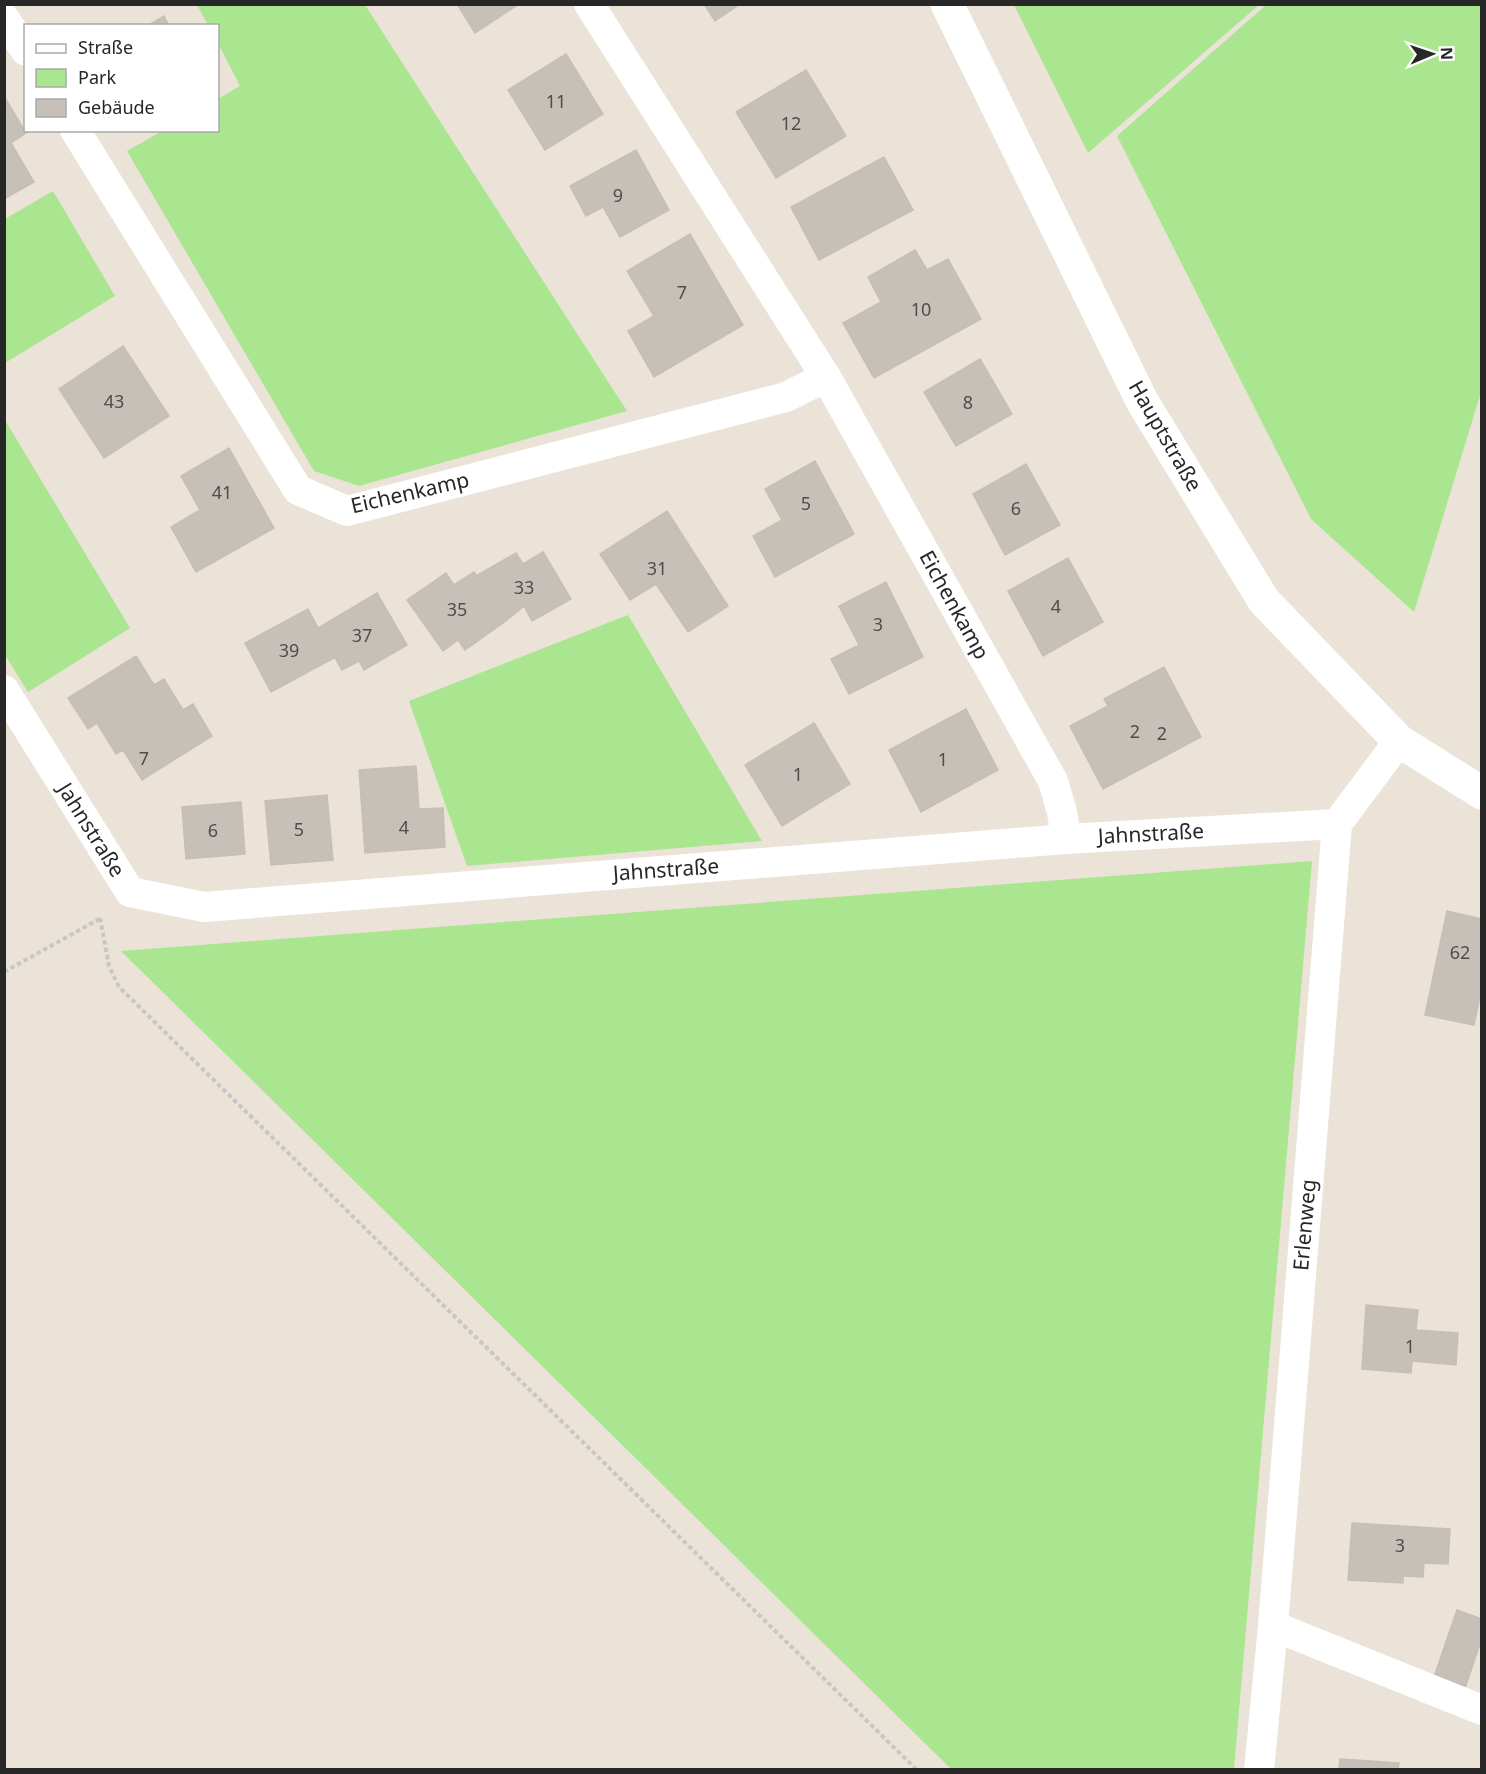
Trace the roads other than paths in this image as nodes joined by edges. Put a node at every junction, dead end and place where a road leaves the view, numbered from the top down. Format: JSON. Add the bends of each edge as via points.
{"nodes":[{"id":1,"x":589,"y":4,"type":"edge"},
{"id":2,"x":947,"y":4,"type":"edge"},
{"id":3,"x":4,"y":18,"type":"edge"},
{"id":4,"x":24,"y":48,"type":"edge"},
{"id":5,"x":76,"y":132,"type":"edge"},
{"id":6,"x":826,"y":377,"type":"junction"},
{"id":7,"x":4,"y":690,"type":"edge"},
{"id":8,"x":1399,"y":741,"type":"junction"},
{"id":9,"x":1482,"y":793,"type":"edge"},
{"id":10,"x":1337,"y":824,"type":"junction"},
{"id":11,"x":1066,"y":839,"type":"junction"},
{"id":12,"x":1273,"y":1626,"type":"junction"},
{"id":13,"x":1482,"y":1710,"type":"edge"},
{"id":14,"x":1259,"y":1770,"type":"edge"}],
"edges":[{"from":1,"to":6,"type":"street","name":"Eichenkamp"},
{"from":2,"to":8,"type":"street","name":"Hauptstraße","via":[[1142,401],[1264,601]]},
{"from":3,"to":4,"type":"street"},
{"from":5,"to":6,"type":"street","name":"Eichenkamp","via":[[298,490],[347,511],[786,397]]},
{"from":6,"to":11,"type":"street","name":"Eichenkamp","via":[[1053,781]]},
{"from":7,"to":11,"type":"street","name":"Jahnstraße","via":[[130,892],[204,906]]},
{"from":8,"to":9,"type":"street","name":"Hauptstraße"},
{"from":8,"to":10,"type":"street"},
{"from":10,"to":11,"type":"street","name":"Jahnstraße"},
{"from":10,"to":12,"type":"street","name":"Erlenweg"},
{"from":12,"to":13,"type":"street"},
{"from":12,"to":14,"type":"street","name":"Erlenweg"}]}
